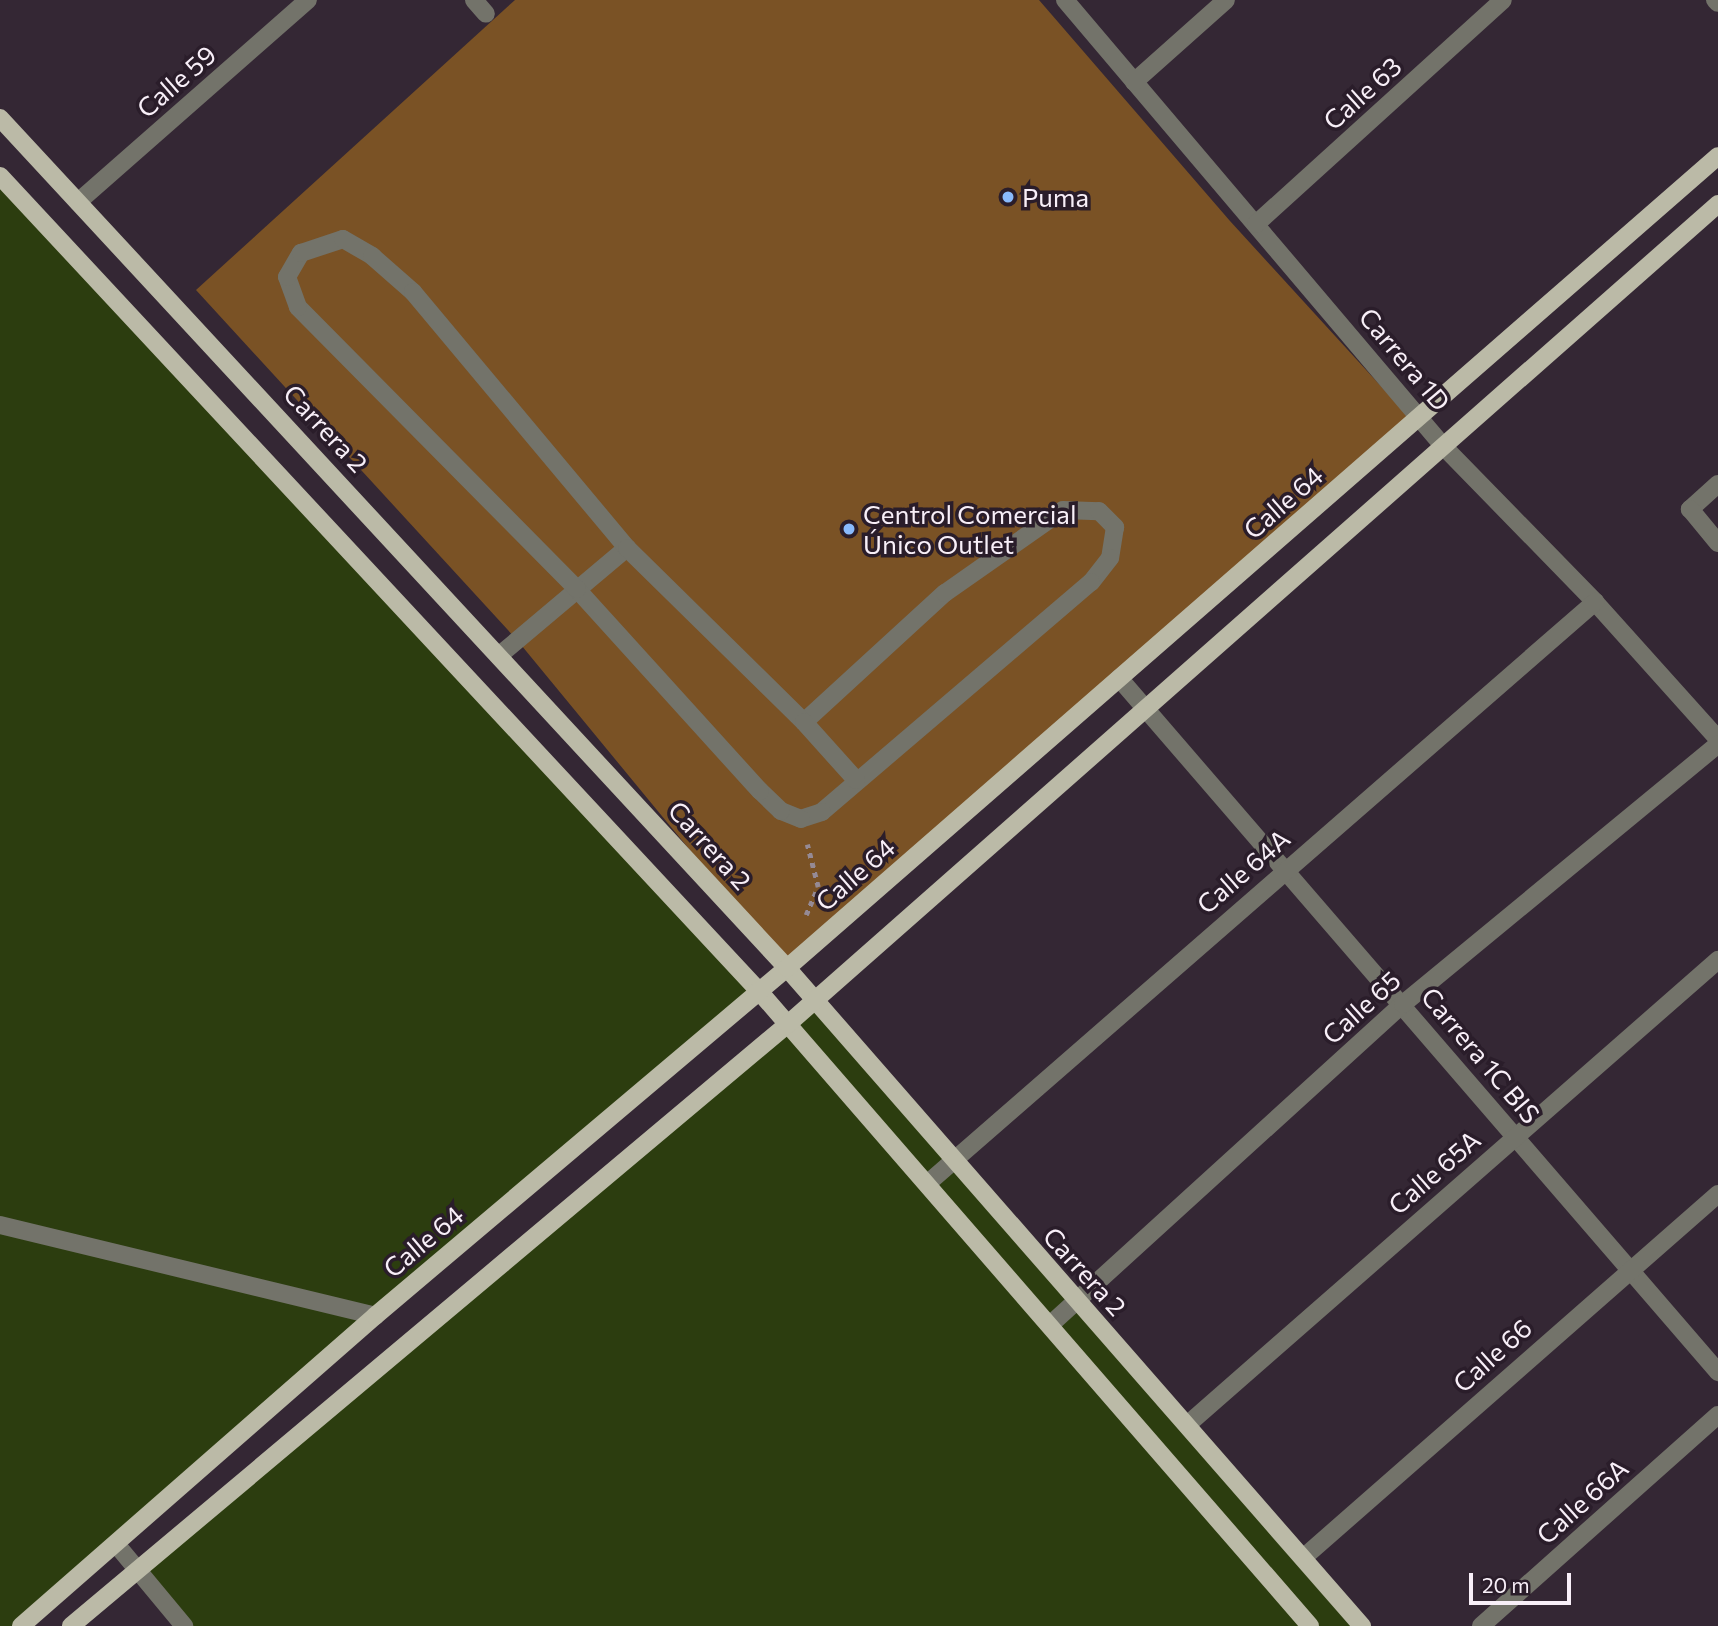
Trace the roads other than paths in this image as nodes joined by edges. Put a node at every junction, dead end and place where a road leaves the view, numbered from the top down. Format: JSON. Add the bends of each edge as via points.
{"nodes":[{"id":1,"x":308,"y":0,"type":"edge"},
{"id":2,"x":474,"y":0,"type":"edge"},
{"id":3,"x":1065,"y":0,"type":"edge"},
{"id":4,"x":1226,"y":0,"type":"edge"},
{"id":5,"x":1503,"y":0,"type":"edge"},
{"id":6,"x":486,"y":14,"type":"dead end"},
{"id":7,"x":1134,"y":82,"type":"junction"},
{"id":8,"x":0,"y":118,"type":"edge"},
{"id":9,"x":1718,"y":156,"type":"edge"},
{"id":10,"x":0,"y":176,"type":"edge"},
{"id":11,"x":78,"y":202,"type":"junction"},
{"id":12,"x":1718,"y":204,"type":"edge"},
{"id":13,"x":1256,"y":224,"type":"junction"},
{"id":14,"x":1420,"y":418,"type":"junction"},
{"id":15,"x":1444,"y":447,"type":"junction"},
{"id":16,"x":1718,"y":484,"type":"edge"},
{"id":17,"x":1718,"y":543,"type":"edge"},
{"id":18,"x":627,"y":548,"type":"junction"},
{"id":19,"x":577,"y":589,"type":"junction"},
{"id":20,"x":1595,"y":602,"type":"junction"},
{"id":21,"x":501,"y":654,"type":"junction"},
{"id":22,"x":1119,"y":678,"type":"junction"},
{"id":23,"x":1146,"y":708,"type":"junction"},
{"id":24,"x":804,"y":722,"type":"junction"},
{"id":25,"x":1718,"y":741,"type":"edge"},
{"id":26,"x":856,"y":780,"type":"junction"},
{"id":27,"x":1285,"y":869,"type":"junction"},
{"id":28,"x":1718,"y":961,"type":"edge"},
{"id":29,"x":787,"y":968,"type":"junction"},
{"id":30,"x":758,"y":990,"type":"junction"},
{"id":31,"x":814,"y":1000,"type":"junction"},
{"id":32,"x":1403,"y":1004,"type":"junction"},
{"id":33,"x":788,"y":1024,"type":"junction"},
{"id":34,"x":1514,"y":1136,"type":"junction"},
{"id":35,"x":952,"y":1161,"type":"junction"},
{"id":36,"x":928,"y":1183,"type":"junction"},
{"id":37,"x":1718,"y":1194,"type":"edge"},
{"id":38,"x":0,"y":1226,"type":"edge"},
{"id":39,"x":1628,"y":1269,"type":"junction"},
{"id":40,"x":1077,"y":1302,"type":"junction"},
{"id":41,"x":375,"y":1316,"type":"junction"},
{"id":42,"x":1051,"y":1324,"type":"junction"},
{"id":43,"x":1718,"y":1372,"type":"edge"},
{"id":44,"x":1718,"y":1415,"type":"edge"},
{"id":45,"x":1186,"y":1425,"type":"junction"},
{"id":46,"x":116,"y":1544,"type":"junction"},
{"id":47,"x":1303,"y":1558,"type":"junction"},
{"id":48,"x":136,"y":1569,"type":"junction"},
{"id":49,"x":21,"y":1626,"type":"edge"},
{"id":50,"x":71,"y":1626,"type":"edge"},
{"id":51,"x":184,"y":1626,"type":"edge"},
{"id":52,"x":1310,"y":1626,"type":"edge"},
{"id":53,"x":1362,"y":1626,"type":"edge"},
{"id":54,"x":1481,"y":1626,"type":"edge"}],
"edges":[{"from":1,"to":11,"type":"street","name":"Calle 59"},
{"from":2,"to":6,"type":"street"},
{"from":3,"to":7,"type":"street","name":"Carrera 1D"},
{"from":4,"to":7,"type":"street"},
{"from":5,"to":13,"type":"street","name":"Calle 63"},
{"from":7,"to":13,"type":"street","name":"Carrera 1D"},
{"from":8,"to":11,"type":"main road","name":"Carrera 2"},
{"from":9,"to":14,"type":"main road","name":"Calle 64"},
{"from":10,"to":30,"type":"main road"},
{"from":11,"to":21,"type":"main road","name":"Carrera 2"},
{"from":12,"to":15,"type":"main road"},
{"from":13,"to":14,"type":"street","name":"Carrera 1D"},
{"from":14,"to":15,"type":"street","name":"Carrera 1D"},
{"from":14,"to":22,"type":"main road","name":"Calle 64"},
{"from":15,"to":20,"type":"street","name":"Carrera 1D"},
{"from":15,"to":23,"type":"main road"},
{"from":16,"to":17,"type":"street","via":[[1690,509]]},
{"from":18,"to":19,"type":"street"},
{"from":18,"to":19,"type":"street","via":[[414,292],[372,256],[343,239],[301,253],[287,277],[298,307]]},
{"from":18,"to":24,"type":"street"},
{"from":19,"to":21,"type":"street"},
{"from":19,"to":26,"type":"street","via":[[781,811],[801,819],[822,812]]},
{"from":20,"to":25,"type":"street","name":"Carrera 1D"},
{"from":20,"to":27,"type":"street","name":"Calle 64A"},
{"from":21,"to":29,"type":"main road","name":"Carrera 2"},
{"from":22,"to":23,"type":"street","name":"Carrera 1C BIS"},
{"from":22,"to":29,"type":"main road","name":"Calle 64"},
{"from":23,"to":27,"type":"street","name":"Carrera 1C BIS"},
{"from":23,"to":31,"type":"main road"},
{"from":24,"to":26,"type":"street"},
{"from":24,"to":26,"type":"street","via":[[945,593],[1063,510],[1099,510],[1115,527],[1110,558],[1091,582]]},
{"from":25,"to":32,"type":"street","name":"Calle 65"},
{"from":27,"to":32,"type":"street","name":"Carrera 1C BIS"},
{"from":27,"to":35,"type":"street","name":"Calle 64A"},
{"from":28,"to":34,"type":"street","name":"Calle 65A"},
{"from":29,"to":30,"type":"main road","name":"Calle 64"},
{"from":29,"to":31,"type":"main road","name":"Carrera 2"},
{"from":30,"to":33,"type":"main road"},
{"from":30,"to":41,"type":"main road","name":"Calle 64"},
{"from":31,"to":33,"type":"main road"},
{"from":31,"to":35,"type":"main road","name":"Carrera 2"},
{"from":32,"to":34,"type":"street","name":"Carrera 1C BIS"},
{"from":32,"to":40,"type":"street","name":"Calle 65"},
{"from":33,"to":36,"type":"main road"},
{"from":33,"to":48,"type":"main road"},
{"from":34,"to":39,"type":"street","name":"Carrera 1C BIS"},
{"from":34,"to":45,"type":"street","name":"Calle 65A"},
{"from":35,"to":36,"type":"street","name":"Calle 64A"},
{"from":35,"to":40,"type":"main road","name":"Carrera 2"},
{"from":36,"to":42,"type":"main road"},
{"from":37,"to":39,"type":"street","name":"Calle 66"},
{"from":38,"to":41,"type":"street"},
{"from":39,"to":43,"type":"street","name":"Carrera 1C BIS"},
{"from":39,"to":47,"type":"street","name":"Calle 66"},
{"from":40,"to":42,"type":"street","name":"Calle 65"},
{"from":40,"to":45,"type":"main road","name":"Carrera 2"},
{"from":41,"to":46,"type":"main road","name":"Calle 64"},
{"from":42,"to":52,"type":"main road"},
{"from":44,"to":54,"type":"street","name":"Calle 66A"},
{"from":45,"to":47,"type":"main road","name":"Carrera 2"},
{"from":46,"to":48,"type":"street"},
{"from":46,"to":49,"type":"main road","name":"Calle 64"},
{"from":47,"to":53,"type":"main road","name":"Carrera 2"},
{"from":48,"to":50,"type":"main road"},
{"from":48,"to":51,"type":"street"}]}
